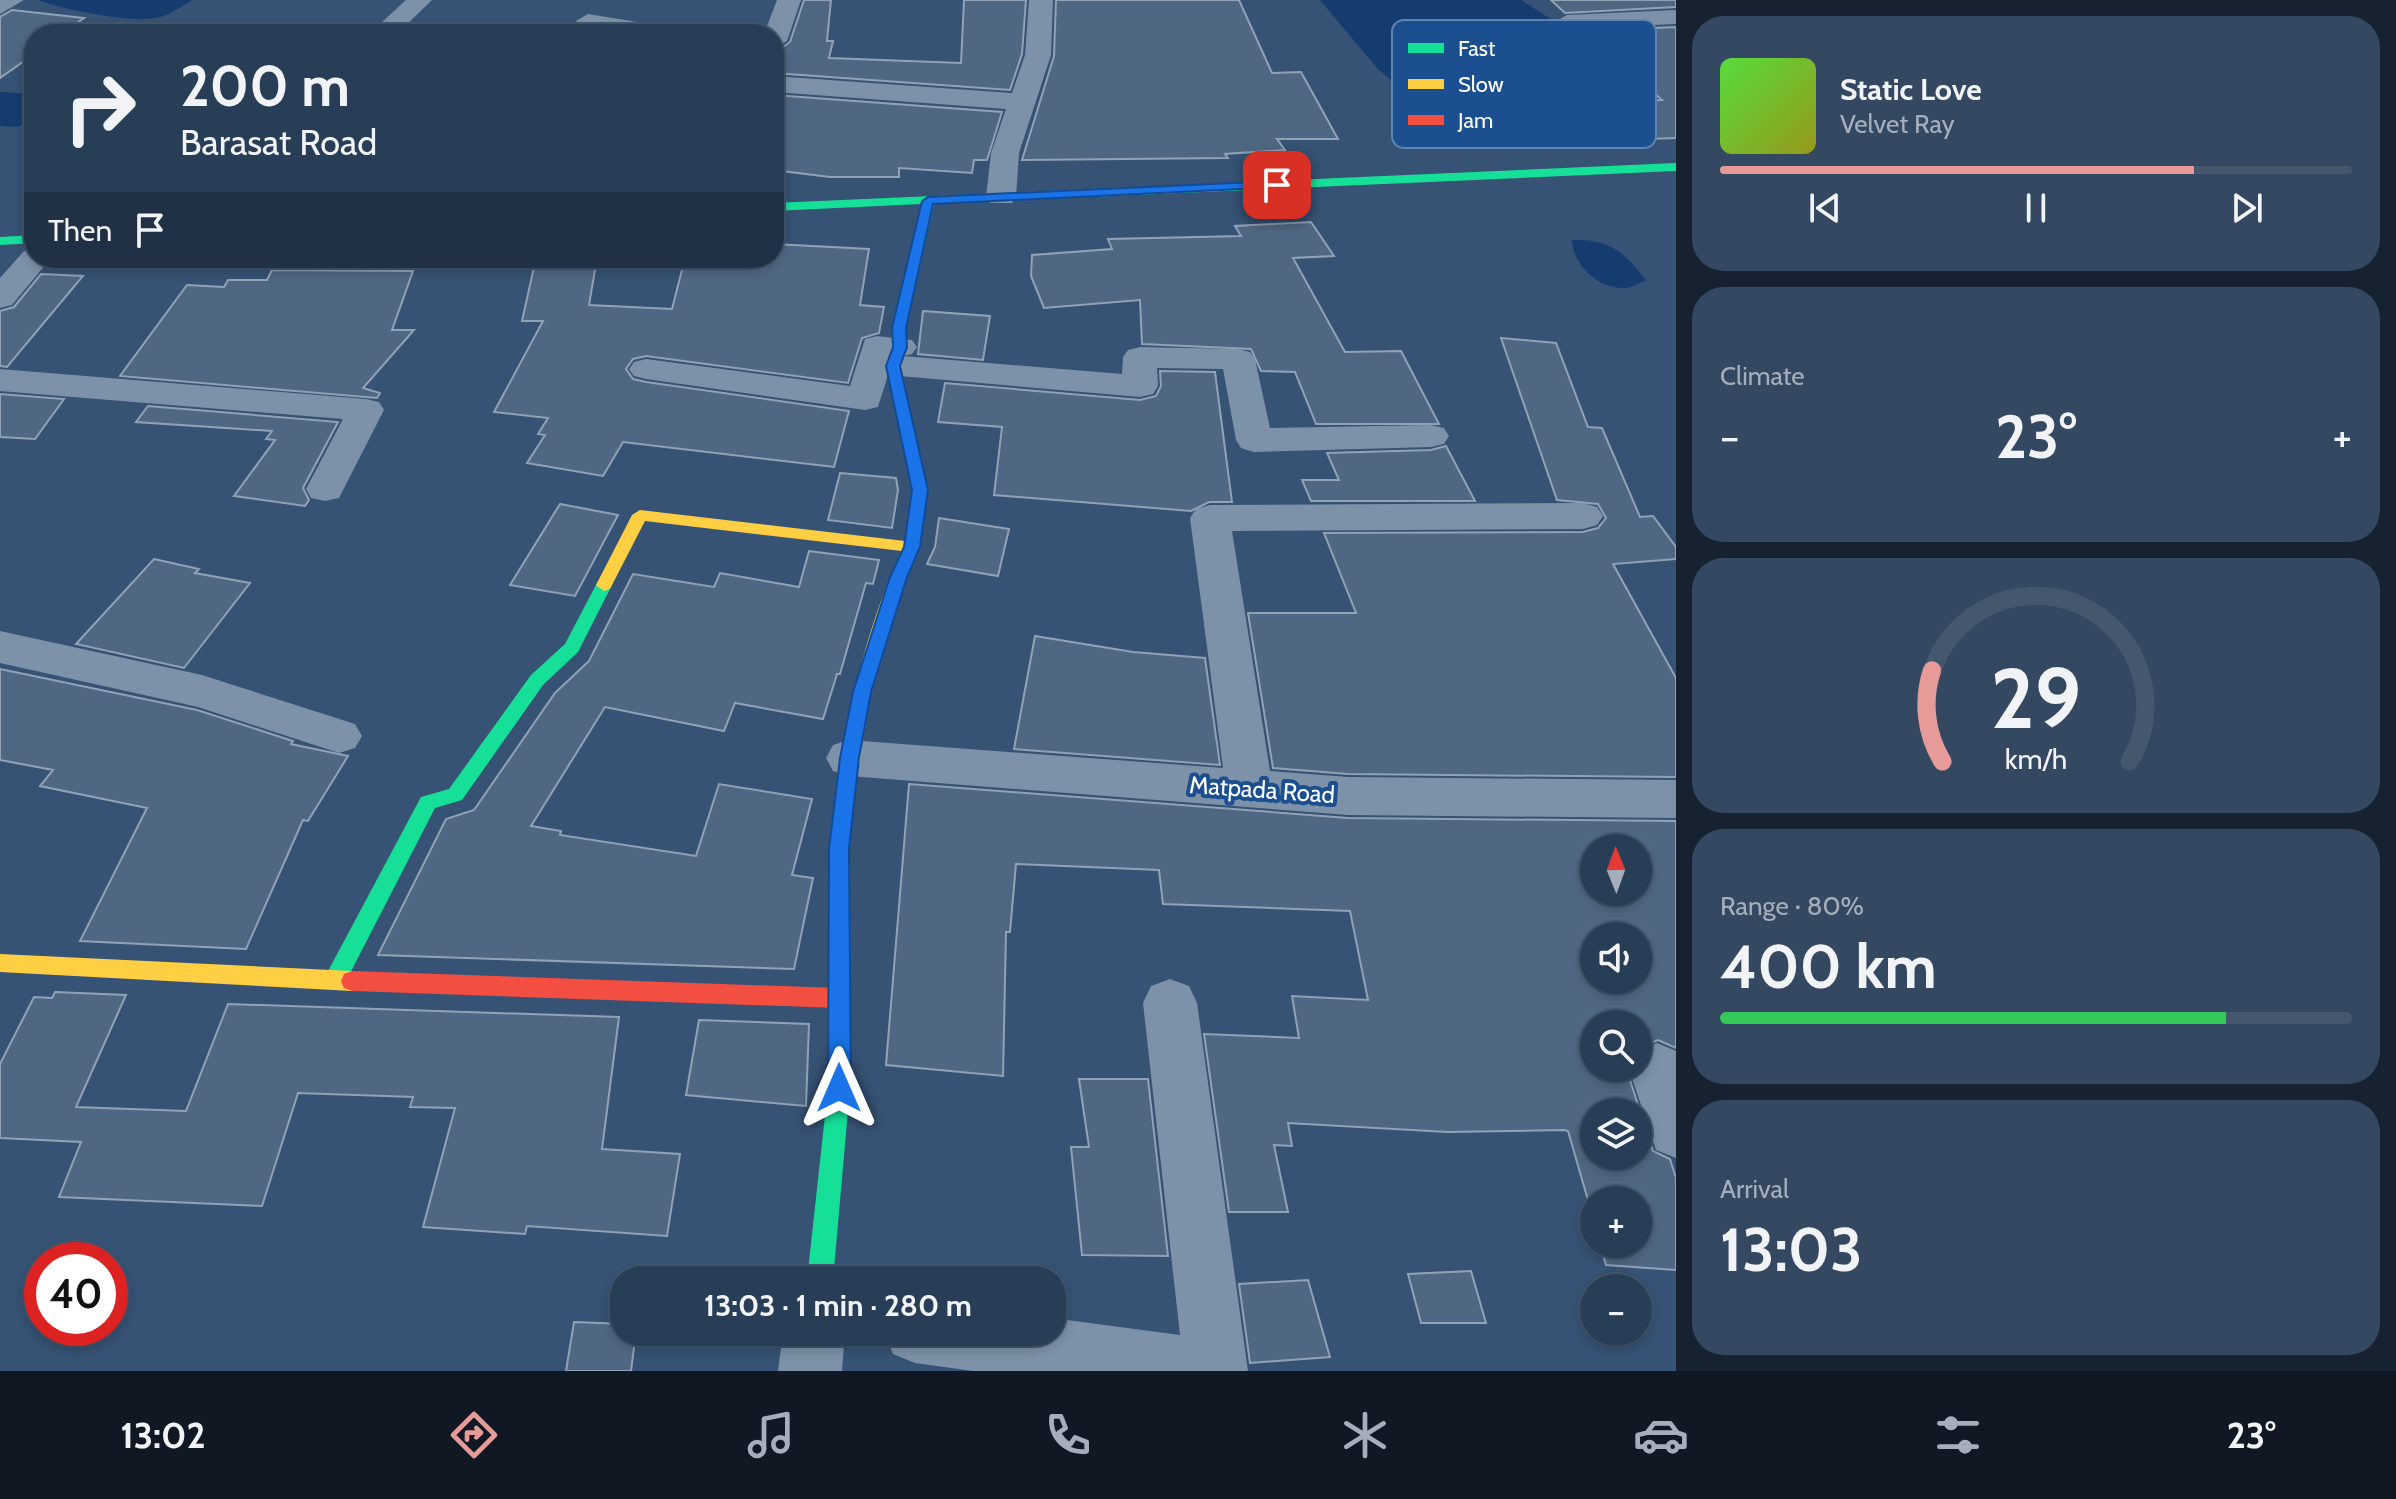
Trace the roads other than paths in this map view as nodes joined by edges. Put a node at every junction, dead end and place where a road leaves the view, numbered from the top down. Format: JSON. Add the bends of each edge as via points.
{"nodes":[{"id":1,"x":12,"y":0,"type":"edge"},
{"id":2,"x":420,"y":0,"type":"edge"},
{"id":3,"x":619,"y":0,"type":"edge"},
{"id":4,"x":789,"y":0,"type":"edge"},
{"id":5,"x":1041,"y":0,"type":"edge"},
{"id":6,"x":1584,"y":0,"type":"edge"},
{"id":7,"x":0,"y":7,"type":"edge"},
{"id":8,"x":1676,"y":17,"type":"edge"},
{"id":9,"x":1612,"y":19,"type":"junction"},
{"id":10,"x":1597,"y":20,"type":"edge"},
{"id":11,"x":393,"y":24,"type":"edge"},
{"id":12,"x":583,"y":24,"type":"edge"},
{"id":13,"x":780,"y":24,"type":"edge"},
{"id":14,"x":784,"y":85,"type":"edge"},
{"id":15,"x":1022,"y":102,"type":"junction"},
{"id":16,"x":1676,"y":167,"type":"edge"},
{"id":17,"x":1001,"y":197,"type":"junction"},
{"id":18,"x":928,"y":201,"type":"junction"},
{"id":19,"x":784,"y":207,"type":"edge"},
{"id":20,"x":24,"y":240,"type":"edge"},
{"id":21,"x":0,"y":241,"type":"edge"},
{"id":22,"x":26,"y":268,"type":"edge"},
{"id":23,"x":0,"y":298,"type":"edge"},
{"id":24,"x":897,"y":356,"type":"junction"},
{"id":25,"x":646,"y":369,"type":"dead end"},
{"id":26,"x":0,"y":380,"type":"edge"},
{"id":27,"x":1431,"y":436,"type":"dead end"},
{"id":28,"x":325,"y":489,"type":"dead end"},
{"id":29,"x":1583,"y":516,"type":"dead end"},
{"id":30,"x":912,"y":547,"type":"junction"},
{"id":31,"x":0,"y":647,"type":"edge"},
{"id":32,"x":339,"y":736,"type":"dead end"},
{"id":33,"x":849,"y":758,"type":"junction"},
{"id":34,"x":1249,"y":790,"type":"junction"},
{"id":35,"x":1676,"y":799,"type":"edge"},
{"id":36,"x":0,"y":963,"type":"edge"},
{"id":37,"x":335,"y":980,"type":"junction"},
{"id":38,"x":839,"y":998,"type":"junction"},
{"id":39,"x":1170,"y":1003,"type":"dead end"},
{"id":40,"x":1657,"y":1069,"type":"dead end"},
{"id":41,"x":1676,"y":1131,"type":"edge"},
{"id":42,"x":821,"y":1266,"type":"edge"},
{"id":43,"x":813,"y":1346,"type":"edge"},
{"id":44,"x":1023,"y":1346,"type":"edge"},
{"id":45,"x":810,"y":1371,"type":"edge"},
{"id":46,"x":1216,"y":1371,"type":"edge"}],
"edges":[{"from":1,"to":7,"type":"street"},
{"from":2,"to":11,"type":"street"},
{"from":3,"to":12,"type":"street"},
{"from":4,"to":13,"type":"street"},
{"from":5,"to":15,"type":"street","via":[[1038,55]]},
{"from":6,"to":9,"type":"street"},
{"from":8,"to":9,"type":"street"},
{"from":9,"to":10,"type":"street"},
{"from":14,"to":15,"type":"street"},
{"from":15,"to":17,"type":"street","via":[[1005,153]]},
{"from":16,"to":17,"type":"street"},
{"from":17,"to":18,"type":"street"},
{"from":18,"to":19,"type":"street"},
{"from":18,"to":24,"type":"street"},
{"from":20,"to":21,"type":"street"},
{"from":22,"to":23,"type":"street"},
{"from":24,"to":25,"type":"street","via":[[877,346],[865,399]]},
{"from":24,"to":27,"type":"street","via":[[1140,386],[1140,357],[1238,359],[1254,440]]},
{"from":24,"to":30,"type":"street","via":[[920,490]]},
{"from":26,"to":28,"type":"street","via":[[366,410]]},
{"from":29,"to":34,"type":"street","via":[[1210,518]]},
{"from":30,"to":33,"type":"street","via":[[862,692]]},
{"from":30,"to":37,"type":"street","via":[[640,515],[572,648],[537,680],[455,795],[428,802]]},
{"from":31,"to":32,"type":"street","via":[[202,691]]},
{"from":33,"to":34,"type":"street","name":"Matpada Road"},
{"from":33,"to":38,"type":"street","via":[[839,849]]},
{"from":34,"to":35,"type":"street","name":"Matpada Road"},
{"from":36,"to":37,"type":"street"},
{"from":37,"to":38,"type":"street"},
{"from":38,"to":42,"type":"street","via":[[839,1088]]},
{"from":39,"to":46,"type":"street"},
{"from":40,"to":41,"type":"street"},
{"from":43,"to":45,"type":"street"},
{"from":44,"to":46,"type":"street"}]}
